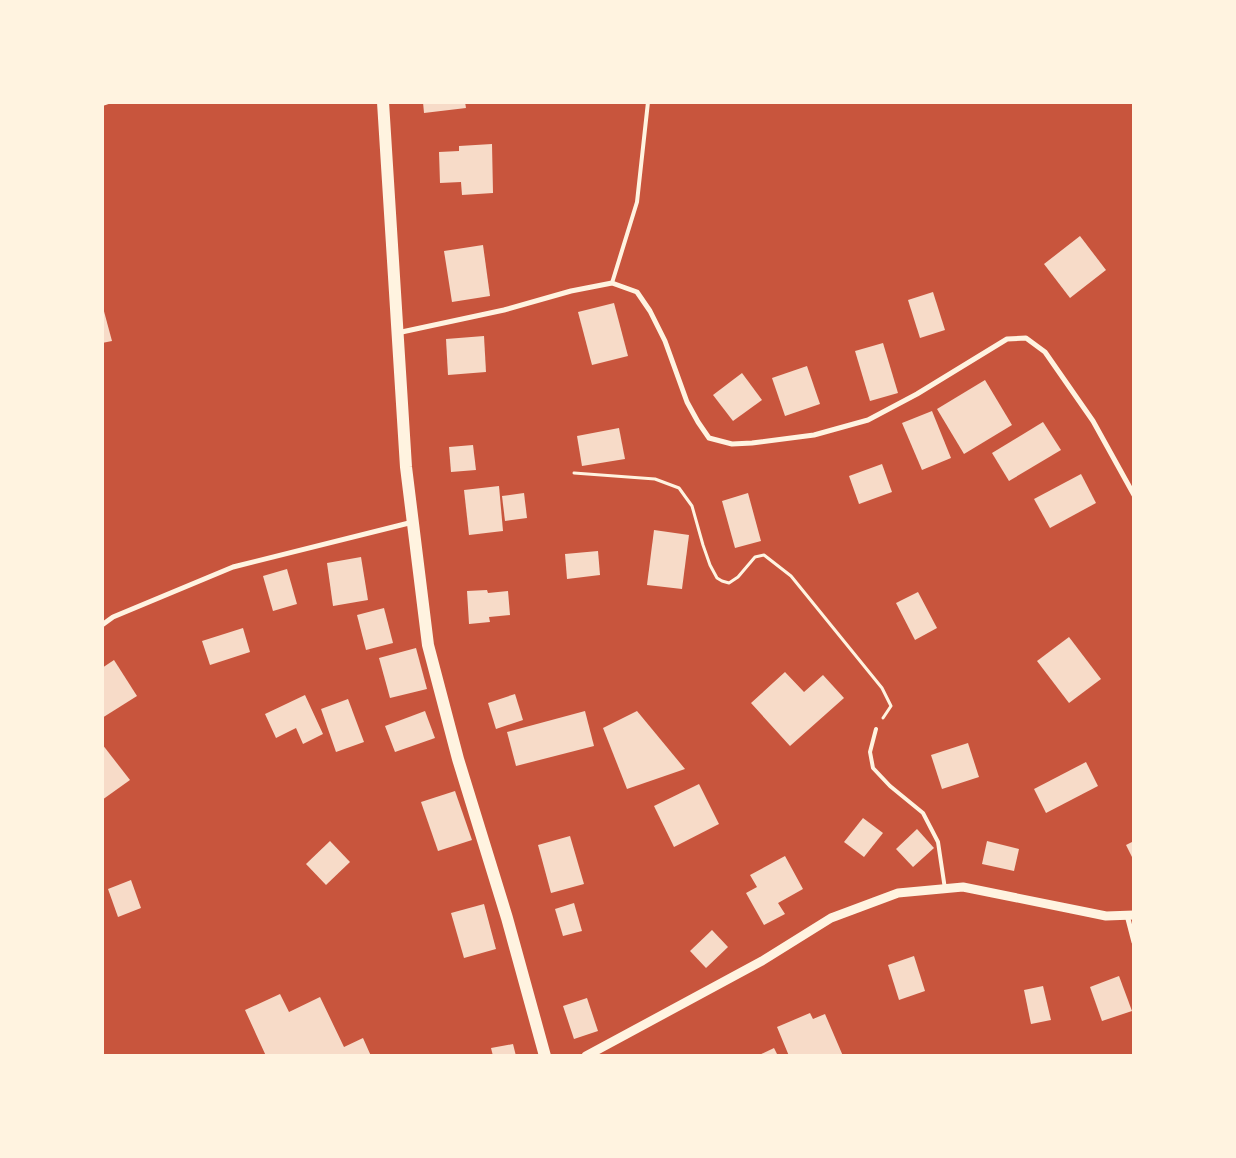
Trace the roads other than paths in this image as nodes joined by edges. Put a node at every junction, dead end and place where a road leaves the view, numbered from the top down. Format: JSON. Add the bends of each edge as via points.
{"nodes":[{"id":1,"x":108,"y":102,"type":"edge"},
{"id":2,"x":383,"y":102,"type":"edge"},
{"id":3,"x":648,"y":102,"type":"edge"},
{"id":4,"x":102,"y":104,"type":"edge"},
{"id":5,"x":612,"y":283,"type":"junction"},
{"id":6,"x":397,"y":333,"type":"junction"},
{"id":7,"x":1134,"y":495,"type":"edge"},
{"id":8,"x":413,"y":522,"type":"junction"},
{"id":9,"x":102,"y":625,"type":"edge"},
{"id":10,"x":876,"y":729,"type":"road end"},
{"id":11,"x":945,"y":889,"type":"junction"},
{"id":12,"x":1130,"y":915,"type":"edge"},
{"id":13,"x":1134,"y":942,"type":"edge"},
{"id":14,"x":545,"y":1056,"type":"edge"},
{"id":15,"x":586,"y":1056,"type":"edge"}],
"edges":[{"from":1,"to":4,"type":"lane"},
{"from":2,"to":6,"type":"main road"},
{"from":3,"to":5,"type":"lane","via":[[637,202]]},
{"from":5,"to":6,"type":"street"},
{"from":5,"to":7,"type":"street","via":[[637,292],[650,311],[665,341],[687,402],[710,438],[732,444],[752,443],[814,435],[868,420],[1006,339],[1026,338],[1045,352],[1093,421]]},
{"from":6,"to":8,"type":"main road"},
{"from":8,"to":9,"type":"street","via":[[233,567],[113,617]]},
{"from":8,"to":14,"type":"main road","via":[[428,645]]},
{"from":10,"to":11,"type":"lane","via":[[870,752],[873,768],[923,813],[938,842]]},
{"from":11,"to":12,"type":"street","via":[[962,887],[1106,916]]},
{"from":11,"to":15,"type":"street","via":[[898,893],[831,918],[762,961]]},
{"from":12,"to":13,"type":"street"}]}
